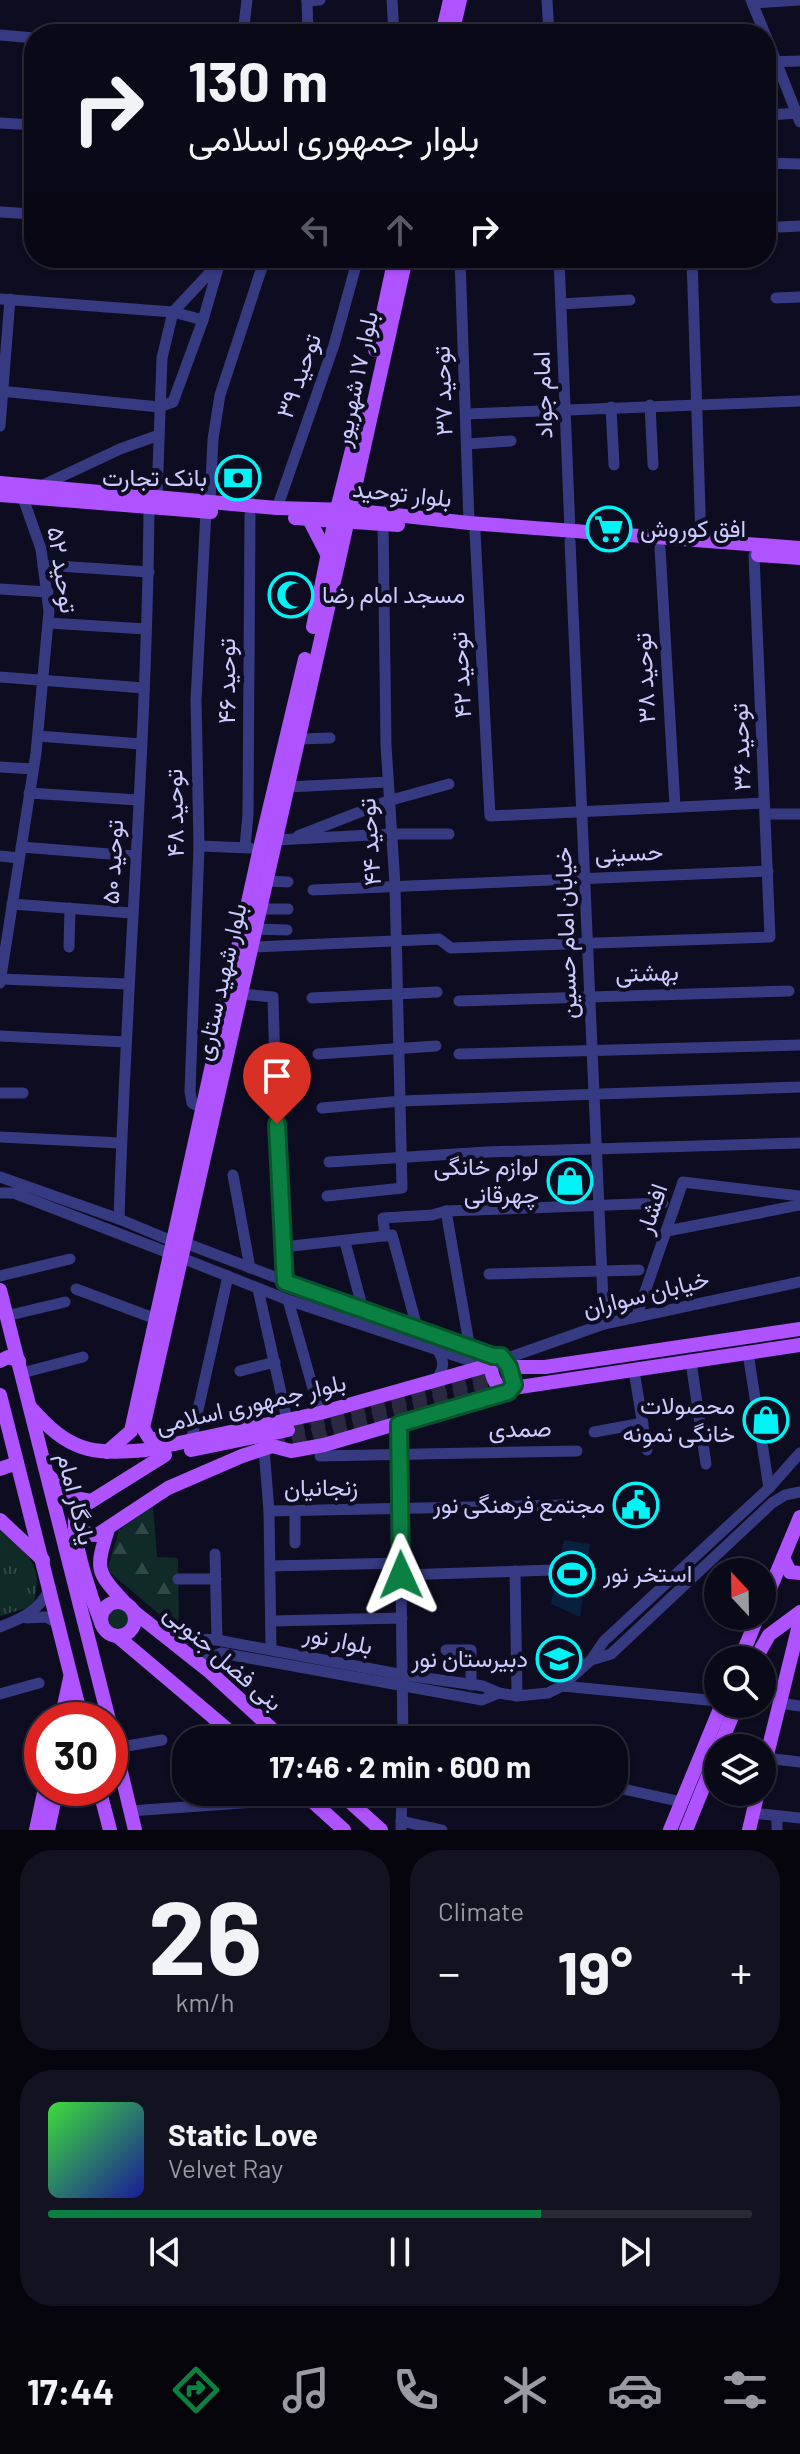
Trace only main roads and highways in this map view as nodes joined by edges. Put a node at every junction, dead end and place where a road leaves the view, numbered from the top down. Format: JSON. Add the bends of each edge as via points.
{"nodes":[{"id":1,"x":450,"y":0,"type":"edge"},
{"id":2,"x":460,"y":0,"type":"edge"},
{"id":3,"x":444,"y":24,"type":"edge"},
{"id":4,"x":454,"y":24,"type":"edge"},
{"id":5,"x":393,"y":268,"type":"edge"},
{"id":6,"x":404,"y":268,"type":"edge"},
{"id":7,"x":352,"y":478,"type":"junction"},
{"id":8,"x":0,"y":483,"type":"edge"},
{"id":9,"x":0,"y":495,"type":"edge"},
{"id":10,"x":153,"y":501,"type":"junction"},
{"id":11,"x":208,"y":507,"type":"junction"},
{"id":12,"x":311,"y":514,"type":"junction"},
{"id":13,"x":343,"y":515,"type":"junction"},
{"id":14,"x":375,"y":519,"type":"junction"},
{"id":15,"x":570,"y":536,"type":"junction"},
{"id":16,"x":343,"y":544,"type":"junction"},
{"id":17,"x":800,"y":548,"type":"edge"},
{"id":18,"x":328,"y":555,"type":"junction"},
{"id":19,"x":800,"y":558,"type":"edge"},
{"id":20,"x":276,"y":837,"type":"junction"},
{"id":21,"x":208,"y":1109,"type":"junction"},
{"id":22,"x":177,"y":1249,"type":"junction"},
{"id":23,"x":0,"y":1290,"type":"edge"},
{"id":24,"x":6,"y":1316,"type":"junction"},
{"id":25,"x":800,"y":1329,"type":"edge"},
{"id":26,"x":0,"y":1342,"type":"edge"},
{"id":27,"x":800,"y":1345,"type":"edge"},
{"id":28,"x":0,"y":1361,"type":"edge"},
{"id":29,"x":498,"y":1362,"type":"junction"},
{"id":30,"x":21,"y":1367,"type":"junction"},
{"id":31,"x":527,"y":1369,"type":"junction"},
{"id":32,"x":469,"y":1370,"type":"junction"},
{"id":33,"x":531,"y":1386,"type":"junction"},
{"id":34,"x":508,"y":1390,"type":"junction"},
{"id":35,"x":0,"y":1395,"type":"edge"},
{"id":36,"x":481,"y":1399,"type":"junction"},
{"id":37,"x":33,"y":1414,"type":"junction"},
{"id":38,"x":288,"y":1425,"type":"junction"},
{"id":39,"x":137,"y":1429,"type":"junction"},
{"id":40,"x":170,"y":1450,"type":"junction"},
{"id":41,"x":107,"y":1452,"type":"junction"},
{"id":42,"x":17,"y":1463,"type":"junction"},
{"id":43,"x":0,"y":1469,"type":"edge"},
{"id":44,"x":47,"y":1473,"type":"junction"},
{"id":45,"x":88,"y":1503,"type":"junction"},
{"id":46,"x":800,"y":1517,"type":"edge"},
{"id":47,"x":0,"y":1520,"type":"edge"},
{"id":48,"x":76,"y":1520,"type":"junction"},
{"id":49,"x":108,"y":1529,"type":"junction"},
{"id":50,"x":783,"y":1558,"type":"junction"},
{"id":51,"x":43,"y":1560,"type":"junction"},
{"id":52,"x":800,"y":1573,"type":"edge"},
{"id":53,"x":776,"y":1575,"type":"edge"},
{"id":54,"x":129,"y":1607,"type":"junction"},
{"id":55,"x":800,"y":1612,"type":"edge"},
{"id":56,"x":800,"y":1621,"type":"edge"},
{"id":57,"x":102,"y":1625,"type":"junction"},
{"id":58,"x":769,"y":1635,"type":"junction"},
{"id":59,"x":116,"y":1636,"type":"junction"},
{"id":60,"x":763,"y":1646,"type":"edge"},
{"id":61,"x":796,"y":1650,"type":"edge"},
{"id":62,"x":97,"y":1672,"type":"junction"},
{"id":63,"x":71,"y":1674,"type":"junction"},
{"id":64,"x":65,"y":1702,"type":"edge"},
{"id":65,"x":78,"y":1702,"type":"edge"},
{"id":66,"x":104,"y":1702,"type":"edge"},
{"id":67,"x":714,"y":1718,"type":"edge"},
{"id":68,"x":223,"y":1726,"type":"edge"},
{"id":69,"x":269,"y":1726,"type":"edge"},
{"id":70,"x":772,"y":1734,"type":"edge"},
{"id":71,"x":704,"y":1786,"type":"edge"},
{"id":72,"x":128,"y":1803,"type":"edge"},
{"id":73,"x":41,"y":1806,"type":"edge"},
{"id":74,"x":53,"y":1806,"type":"edge"},
{"id":75,"x":104,"y":1806,"type":"edge"},
{"id":76,"x":317,"y":1806,"type":"edge"},
{"id":77,"x":324,"y":1806,"type":"edge"},
{"id":78,"x":354,"y":1806,"type":"edge"},
{"id":79,"x":755,"y":1806,"type":"edge"},
{"id":80,"x":319,"y":1808,"type":"junction"},
{"id":81,"x":359,"y":1810,"type":"junction"},
{"id":82,"x":342,"y":1828,"type":"edge"},
{"id":83,"x":36,"y":1830,"type":"edge"},
{"id":84,"x":48,"y":1830,"type":"edge"},
{"id":85,"x":110,"y":1830,"type":"edge"},
{"id":86,"x":135,"y":1830,"type":"edge"},
{"id":87,"x":381,"y":1830,"type":"edge"},
{"id":88,"x":670,"y":1830,"type":"edge"},
{"id":89,"x":686,"y":1830,"type":"edge"},
{"id":90,"x":749,"y":1830,"type":"edge"}],
"edges":[{"from":1,"to":3,"type":"main road"},
{"from":2,"to":4,"type":"main road"},
{"from":5,"to":7,"type":"main road","name":"بلوار ۱۷ شهریور"},
{"from":6,"to":7,"type":"main road","name":"بلوار ۱۷ شهریور"},
{"from":7,"to":12,"type":"main road"},
{"from":7,"to":13,"type":"main road","name":"بلوار ۱۷ شهریور"},
{"from":7,"to":14,"type":"main road","via":[[361,503]]},
{"from":8,"to":10,"type":"main road","name":"بلوار توحید"},
{"from":9,"to":10,"type":"main road","name":"بلوار توحید"},
{"from":10,"to":11,"type":"main road","name":"بلوار توحید"},
{"from":11,"to":12,"type":"main road","name":"بلوار توحید"},
{"from":11,"to":12,"type":"main road","name":"بلوار توحید","via":[[250,515]]},
{"from":12,"to":13,"type":"main road","name":"بلوار توحید"},
{"from":12,"to":18,"type":"main road"},
{"from":13,"to":14,"type":"main road","name":"بلوار توحید"},
{"from":13,"to":16,"type":"main road","name":"بلوار شهید ستاری"},
{"from":13,"to":18,"type":"main road","name":"بلوار شهید ستاری"},
{"from":14,"to":15,"type":"main road","name":"بلوار توحید"},
{"from":14,"to":16,"type":"main road","via":[[355,529]]},
{"from":15,"to":17,"type":"main road","name":"بلوار توحید"},
{"from":15,"to":19,"type":"main road","name":"بلوار توحید"},
{"from":16,"to":20,"type":"main road","name":"بلوار شهید ستاری"},
{"from":18,"to":20,"type":"main road","name":"بلوار شهید ستاری"},
{"from":20,"to":21,"type":"main road","name":"بلوار شهید ستاری","via":[[242,994]]},
{"from":20,"to":21,"type":"main road","name":"بلوار شهید ستاری","via":[[252,848]]},
{"from":21,"to":22,"type":"main road","name":"بلوار شهید ستاری"},
{"from":22,"to":39,"type":"main road","name":"بلوار شهید ستاری"},
{"from":22,"to":39,"type":"main road","name":"بلوار شهید ستاری","via":[[156,1319]]},
{"from":23,"to":24,"type":"main road","name":"یادگار امام"},
{"from":24,"to":26,"type":"main road","via":[[8,1331]]},
{"from":24,"to":30,"type":"main road","name":"یادگار امام"},
{"from":25,"to":31,"type":"main road","name":"بلوار جمهوری اسلامی"},
{"from":27,"to":33,"type":"main road","name":"بلوار جمهوری اسلامی"},
{"from":28,"to":30,"type":"main road","via":[[8,1357]]},
{"from":29,"to":31,"type":"main road","name":"بلوار جمهوری اسلامی"},
{"from":29,"to":32,"type":"main road","name":"بلوار جمهوری اسلامی"},
{"from":29,"to":34,"type":"main road","via":[[514,1381]]},
{"from":30,"to":37,"type":"main road","name":"یادگار امام"},
{"from":31,"to":33,"type":"main road","via":[[522,1380]]},
{"from":32,"to":36,"type":"main road","via":[[485,1378]]},
{"from":32,"to":38,"type":"main road","name":"بلوار جمهوری اسلامی"},
{"from":33,"to":34,"type":"main road","name":"بلوار جمهوری اسلامی"},
{"from":34,"to":36,"type":"main road","name":"بلوار جمهوری اسلامی"},
{"from":35,"to":42,"type":"main road","name":"یادگار امام"},
{"from":36,"to":49,"type":"main road","name":"بلوار جمهوری اسلامی","via":[[303,1449],[268,1448],[218,1465],[168,1488]]},
{"from":37,"to":40,"type":"main road","via":[[55,1443],[78,1456],[116,1461]]},
{"from":37,"to":41,"type":"main road","name":"بلوار جمهوری اسلامی","via":[[60,1438]]},
{"from":37,"to":44,"type":"main road","name":"یادگار امام"},
{"from":38,"to":40,"type":"main road","name":"بلوار جمهوری اسلامی","via":[[219,1445]]},
{"from":38,"to":40,"type":"main road","name":"بلوار جمهوری اسلامی","via":[[191,1441]]},
{"from":39,"to":40,"type":"main road"},
{"from":39,"to":41,"type":"main road"},
{"from":40,"to":41,"type":"main road","name":"بلوار جمهوری اسلامی"},
{"from":40,"to":45,"type":"main road","name":"بلوار جمهوری اسلامی"},
{"from":42,"to":43,"type":"main road"},
{"from":42,"to":51,"type":"main road","name":"یادگار امام"},
{"from":44,"to":45,"type":"main road","via":[[69,1497]]},
{"from":44,"to":62,"type":"main road","name":"یادگار امام"},
{"from":45,"to":48,"type":"main road"},
{"from":46,"to":50,"type":"main road"},
{"from":47,"to":51,"type":"main road"},
{"from":48,"to":49,"type":"main road","via":[[86,1533]]},
{"from":48,"to":57,"type":"main road"},
{"from":49,"to":54,"type":"main road","via":[[98,1566]]},
{"from":50,"to":52,"type":"main road","via":[[790,1572]]},
{"from":50,"to":53,"type":"main road"},
{"from":51,"to":63,"type":"main road","name":"یادگار امام"},
{"from":54,"to":57,"type":"main road","via":[[114,1602],[105,1608]]},
{"from":54,"to":59,"type":"main road","via":[[135,1622]]},
{"from":54,"to":69,"type":"main road","name":"بنی فضل جنوبی"},
{"from":55,"to":58,"type":"main road"},
{"from":56,"to":61,"type":"main road"},
{"from":57,"to":59,"type":"main road"},
{"from":58,"to":60,"type":"main road"},
{"from":58,"to":61,"type":"main road","via":[[781,1637]]},
{"from":59,"to":62,"type":"main road","via":[[98,1655]]},
{"from":59,"to":68,"type":"main road"},
{"from":61,"to":70,"type":"main road"},
{"from":62,"to":66,"type":"main road","name":"یادگار امام"},
{"from":63,"to":64,"type":"main road"},
{"from":63,"to":65,"type":"main road","name":"یادگار امام"},
{"from":67,"to":88,"type":"main road"},
{"from":71,"to":89,"type":"main road"},
{"from":72,"to":86,"type":"main road"},
{"from":73,"to":83,"type":"main road"},
{"from":74,"to":84,"type":"main road"},
{"from":75,"to":85,"type":"main road"},
{"from":76,"to":80,"type":"main road"},
{"from":77,"to":80,"type":"main road"},
{"from":78,"to":81,"type":"main road"},
{"from":79,"to":90,"type":"main road"},
{"from":80,"to":82,"type":"main road"},
{"from":81,"to":82,"type":"main road","via":[[345,1813]]},
{"from":81,"to":87,"type":"main road"}]}
